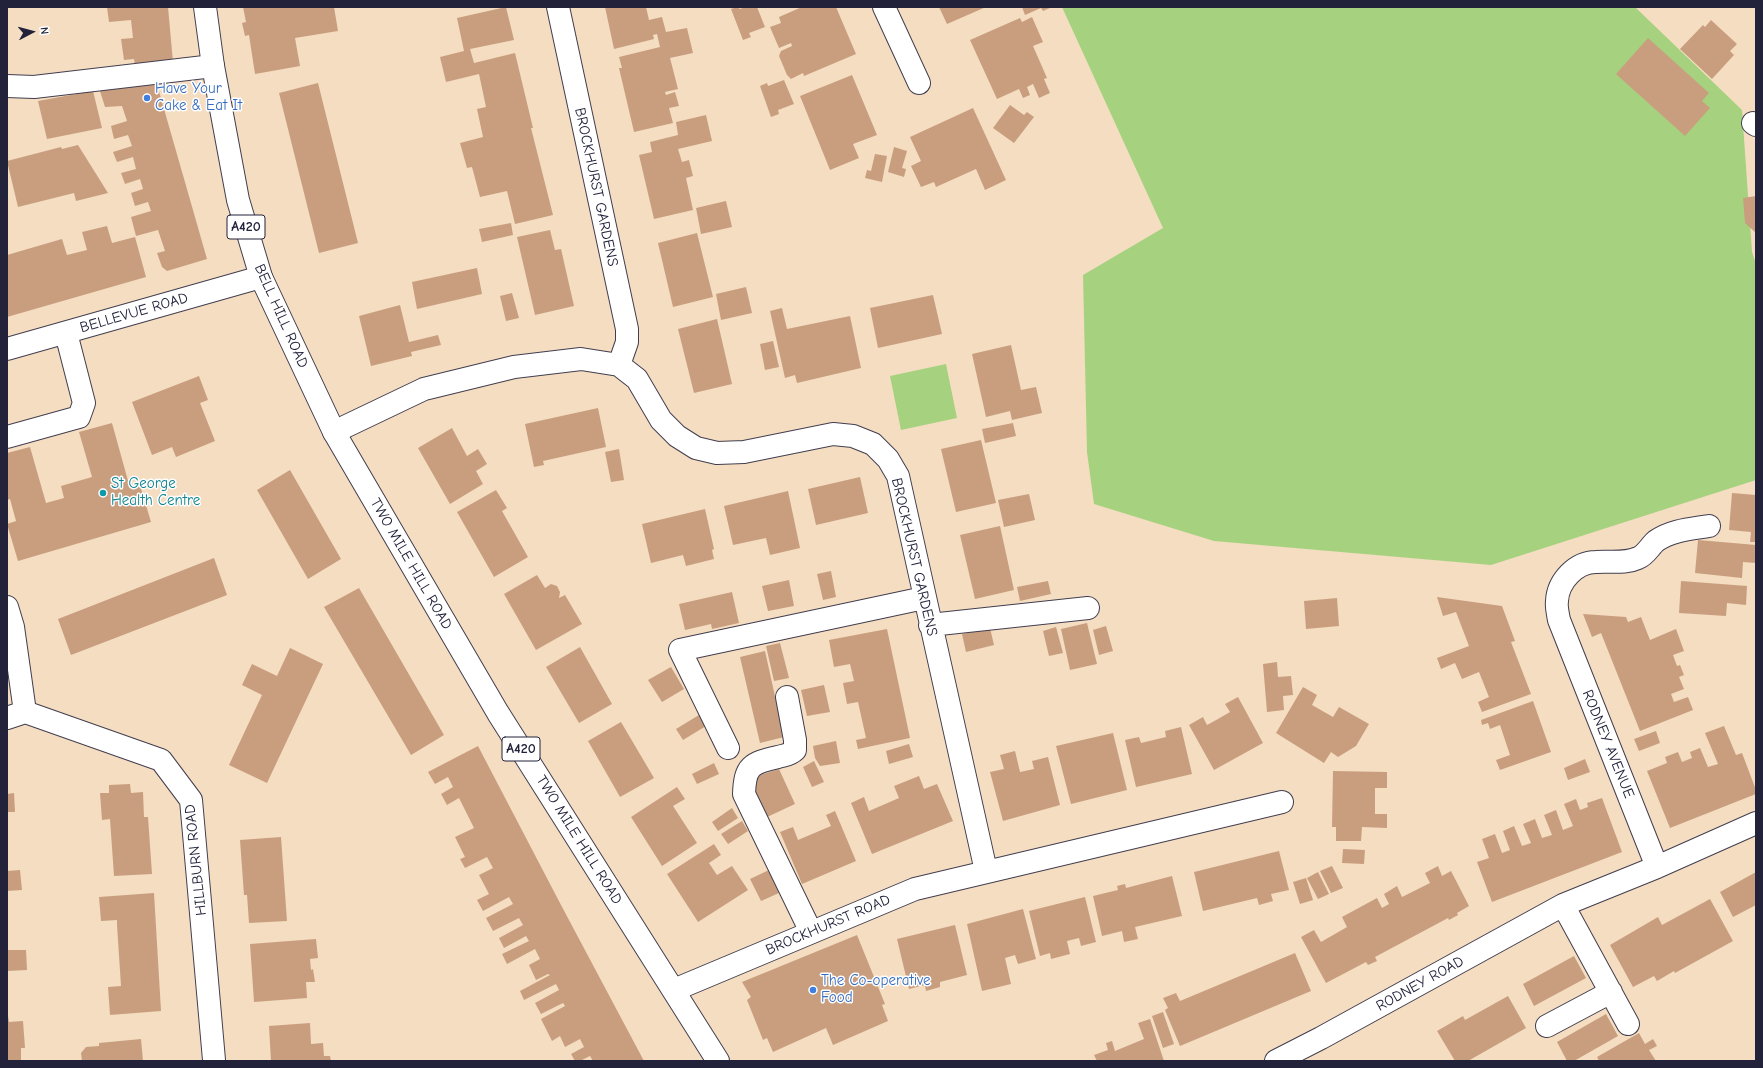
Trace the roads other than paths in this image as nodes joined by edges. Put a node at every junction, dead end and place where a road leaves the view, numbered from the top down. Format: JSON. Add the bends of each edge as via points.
{"nodes":[{"id":1,"x":205,"y":7,"type":"edge"},
{"id":2,"x":558,"y":7,"type":"edge"},
{"id":3,"x":884,"y":7,"type":"edge"},
{"id":4,"x":213,"y":66,"type":"junction"},
{"id":5,"x":919,"y":83,"type":"dead end"},
{"id":6,"x":7,"y":86,"type":"edge"},
{"id":7,"x":261,"y":277,"type":"junction"},
{"id":8,"x":66,"y":333,"type":"junction"},
{"id":9,"x":7,"y":349,"type":"edge"},
{"id":10,"x":619,"y":365,"type":"junction"},
{"id":11,"x":334,"y":432,"type":"junction"},
{"id":12,"x":7,"y":437,"type":"edge"},
{"id":13,"x":1709,"y":526,"type":"dead end"},
{"id":14,"x":924,"y":598,"type":"junction"},
{"id":15,"x":7,"y":607,"type":"edge"},
{"id":16,"x":1088,"y":608,"type":"dead end"},
{"id":17,"x":930,"y":625,"type":"junction"},
{"id":18,"x":787,"y":697,"type":"dead end"},
{"id":19,"x":16,"y":715,"type":"edge"},
{"id":20,"x":728,"y":748,"type":"dead end"},
{"id":21,"x":1282,"y":802,"type":"dead end"},
{"id":22,"x":1756,"y":823,"type":"edge"},
{"id":23,"x":1657,"y":867,"type":"junction"},
{"id":24,"x":986,"y":872,"type":"junction"},
{"id":25,"x":1563,"y":905,"type":"junction"},
{"id":26,"x":811,"y":932,"type":"junction"},
{"id":27,"x":674,"y":990,"type":"junction"},
{"id":28,"x":1611,"y":992,"type":"junction"},
{"id":29,"x":1628,"y":1024,"type":"dead end"},
{"id":30,"x":1547,"y":1026,"type":"dead end"},
{"id":31,"x":214,"y":1060,"type":"dead end"},
{"id":32,"x":718,"y":1061,"type":"edge"},
{"id":33,"x":1276,"y":1061,"type":"edge"}],
"edges":[{"from":1,"to":4,"type":"street","name":"BELL HILL ROAD","number":"A420"},
{"from":2,"to":10,"type":"street","name":"BROCKHURST GARDENS","via":[[626,329],[627,342]]},
{"from":3,"to":5,"type":"street"},
{"from":4,"to":6,"type":"street","via":[[34,87]]},
{"from":4,"to":7,"type":"street","name":"BELL HILL ROAD","number":"A420","via":[[238,200]]},
{"from":7,"to":8,"type":"street","name":"BELLEVUE ROAD"},
{"from":7,"to":11,"type":"street","name":"BELL HILL ROAD","number":"A420"},
{"from":8,"to":9,"type":"street","name":"BELLEVUE ROAD"},
{"from":8,"to":12,"type":"street","via":[[84,403],[79,417]]},
{"from":10,"to":11,"type":"street","name":"BROCKHURST GARDENS","via":[[580,359],[514,367],[424,389]]},
{"from":10,"to":14,"type":"street","name":"BROCKHURST GARDENS","via":[[637,379],[661,420],[676,436],[696,448],[717,453],[744,452],[833,434],[854,436],[873,444],[888,459],[898,476]]},
{"from":11,"to":27,"type":"street","name":"TWO MILE HILL ROAD","number":"A420","via":[[498,712]]},
{"from":13,"to":23,"type":"street","name":"RODNEY AVENUE","via":[[1674,532],[1656,541],[1640,557],[1627,562],[1595,562],[1582,565],[1569,574],[1561,586],[1557,601],[1558,620]]},
{"from":14,"to":17,"type":"street","name":"BROCKHURST GARDENS"},
{"from":14,"to":20,"type":"street","via":[[680,650]]},
{"from":15,"to":19,"type":"street","via":[[12,627]]},
{"from":16,"to":17,"type":"street"},
{"from":17,"to":24,"type":"street","name":"BROCKHURST GARDENS"},
{"from":18,"to":26,"type":"street","via":[[795,750],[791,754],[752,766],[745,777],[744,794]]},
{"from":19,"to":31,"type":"street","name":"HILLBURN ROAD","via":[[160,760],[191,800]]},
{"from":21,"to":24,"type":"street","name":"BROCKHURST ROAD"},
{"from":22,"to":23,"type":"street","name":"RODNEY ROAD"},
{"from":23,"to":25,"type":"street","name":"RODNEY ROAD"},
{"from":24,"to":26,"type":"street","name":"BROCKHURST ROAD","via":[[915,889]]},
{"from":25,"to":28,"type":"street"},
{"from":25,"to":33,"type":"street","name":"RODNEY ROAD"},
{"from":26,"to":27,"type":"street","name":"BROCKHURST ROAD"},
{"from":27,"to":32,"type":"street","name":"TWO MILE HILL ROAD","number":"A420"},
{"from":28,"to":29,"type":"street"},
{"from":28,"to":30,"type":"street"}]}
